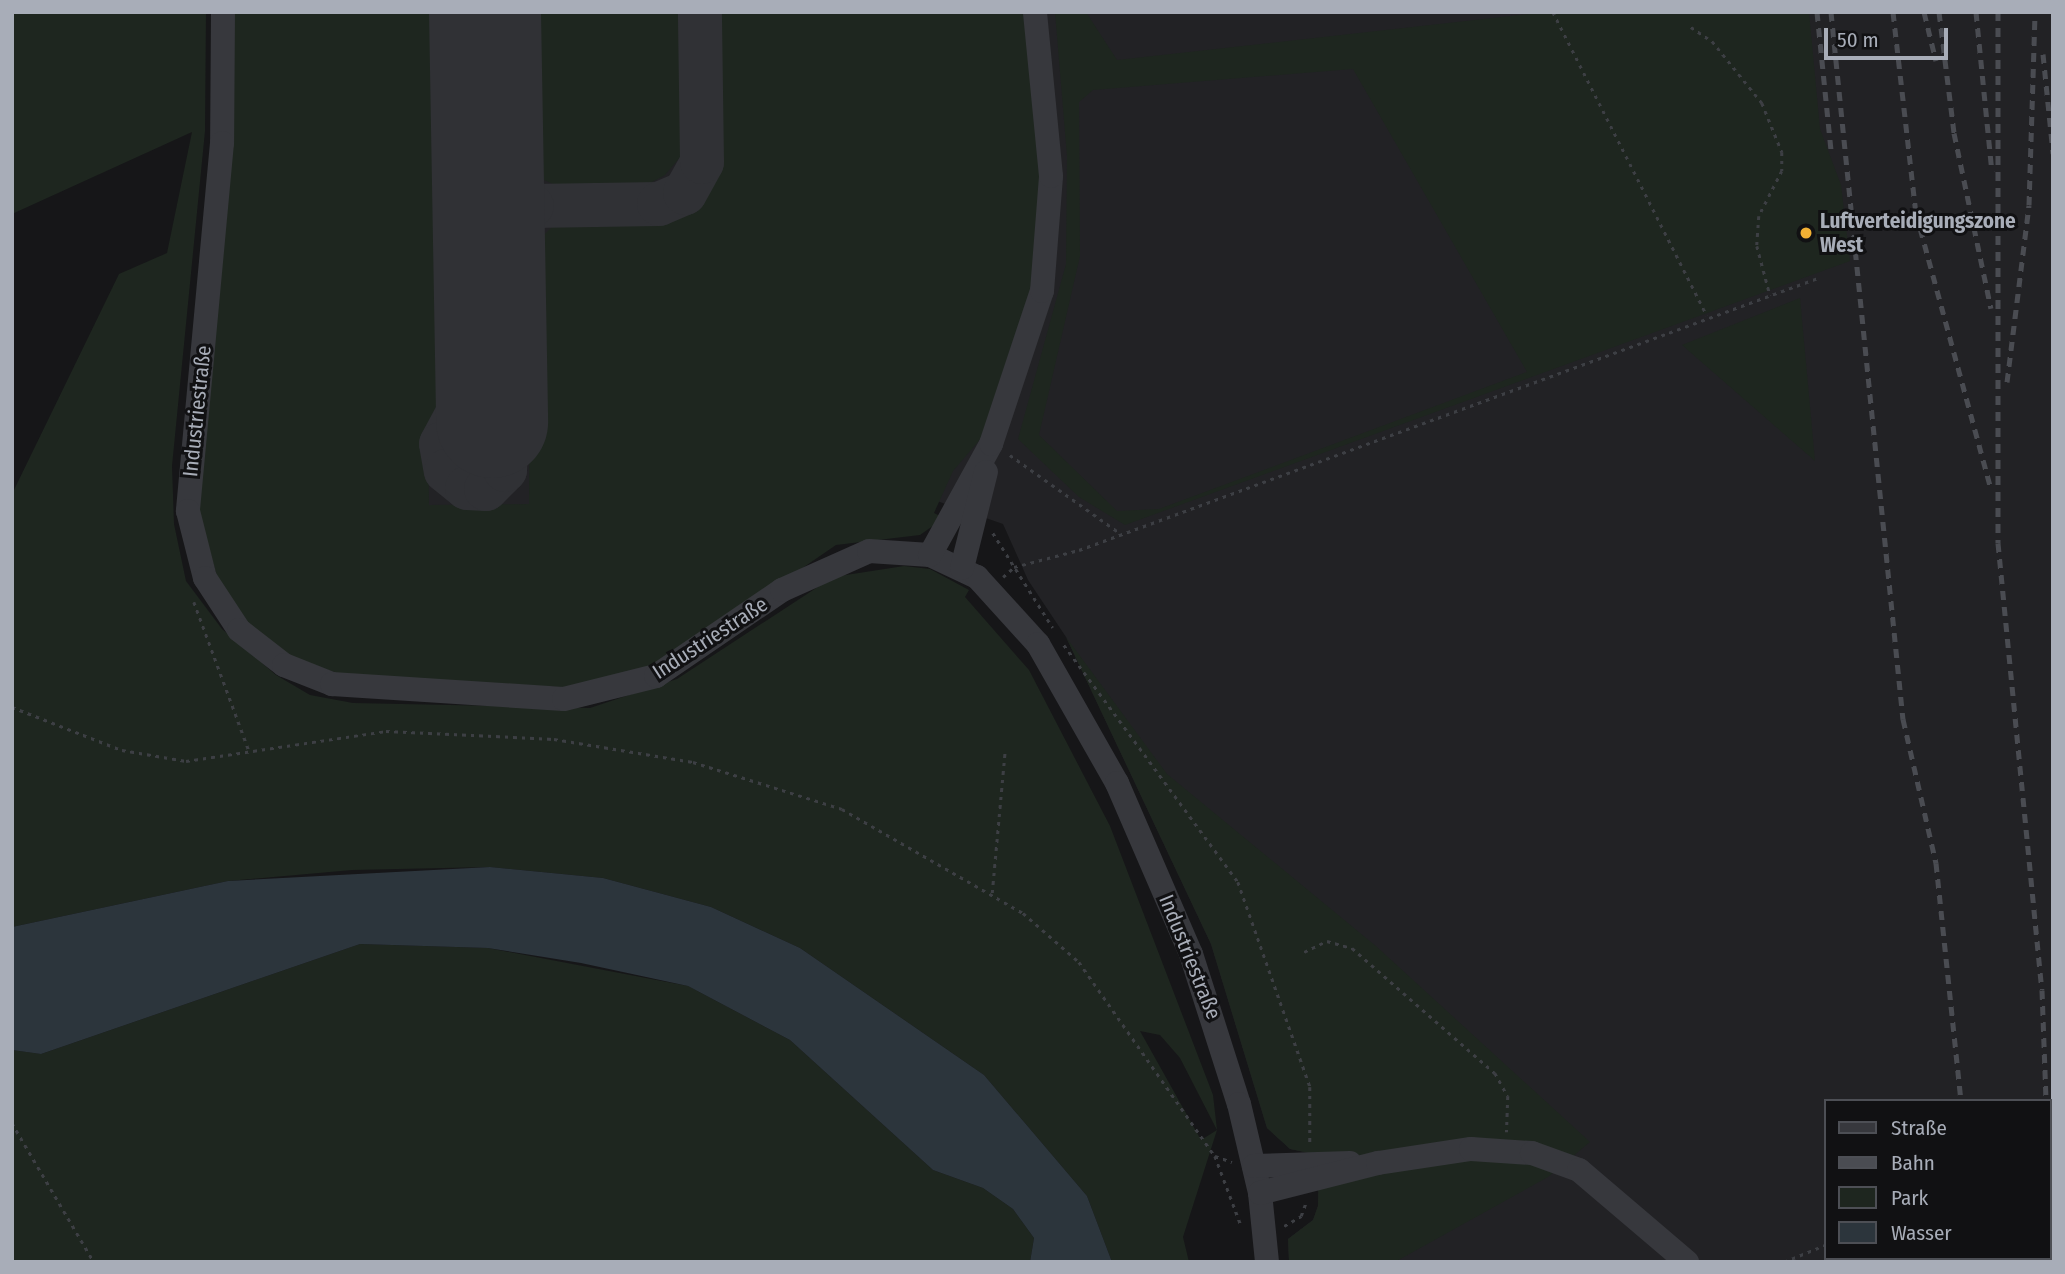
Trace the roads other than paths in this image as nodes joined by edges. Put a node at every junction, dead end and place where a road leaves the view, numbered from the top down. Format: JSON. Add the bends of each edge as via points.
{"nodes":[{"id":1,"x":223,"y":12,"type":"edge"},
{"id":2,"x":1035,"y":12,"type":"edge"},
{"id":3,"x":991,"y":444,"type":"junction"},
{"id":4,"x":930,"y":555,"type":"junction"},
{"id":5,"x":962,"y":568,"type":"junction"},
{"id":6,"x":1244,"y":1165,"type":"junction"},
{"id":7,"x":1309,"y":1174,"type":"junction"},
{"id":8,"x":1260,"y":1192,"type":"junction"},
{"id":9,"x":1267,"y":1262,"type":"edge"},
{"id":10,"x":1687,"y":1262,"type":"edge"}],
"edges":[{"from":1,"to":4,"type":"street","name":"Industriestraße","via":[[222,143],[188,511],[193,542],[220,606],[265,653],[332,684],[564,699],[656,676],[782,590],[839,560],[869,551]]},
{"from":2,"to":3,"type":"street","via":[[1051,176],[1048,252],[1031,337]]},
{"from":3,"to":4,"type":"street"},
{"from":3,"to":5,"type":"street"},
{"from":4,"to":5,"type":"street","name":"Industriestraße"},
{"from":5,"to":6,"type":"street","name":"Industriestraße","via":[[1016,613],[1117,783],[1217,1024]]},
{"from":6,"to":7,"type":"street"},
{"from":6,"to":8,"type":"street","name":"Industriestraße"},
{"from":7,"to":8,"type":"street"},
{"from":7,"to":10,"type":"street","via":[[1504,1149],[1578,1170]]},
{"from":8,"to":9,"type":"street","name":"Industriestraße","via":[[1253,1228]]}]}
